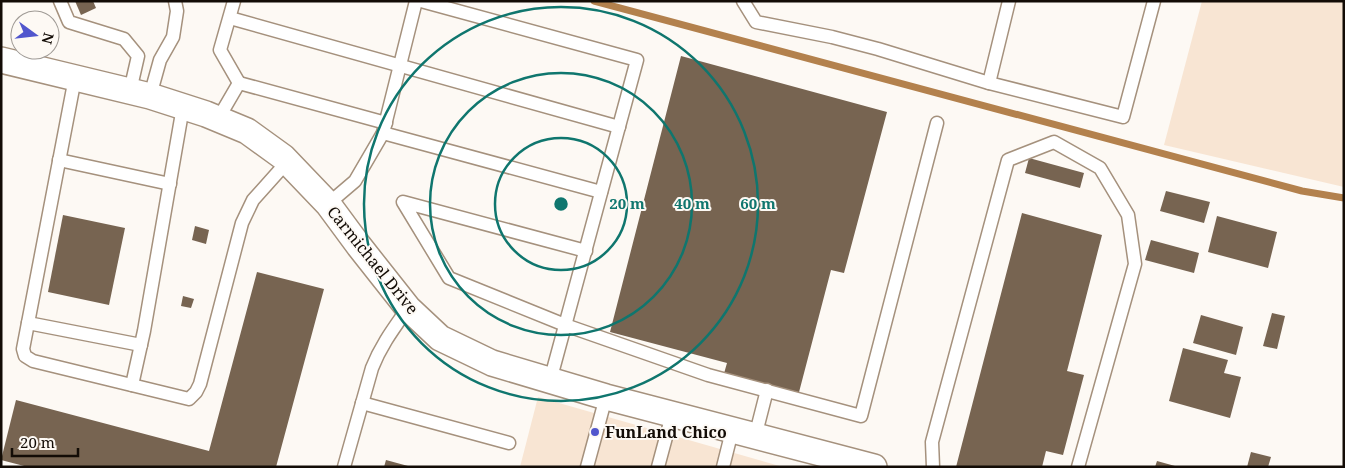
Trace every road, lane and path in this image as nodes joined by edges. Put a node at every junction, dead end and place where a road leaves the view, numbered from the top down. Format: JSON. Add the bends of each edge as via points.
{"nodes":[{"id":1,"x":60,"y":1,"type":"edge"},
{"id":2,"x":175,"y":1,"type":"edge"},
{"id":3,"x":234,"y":1,"type":"edge"},
{"id":4,"x":416,"y":1,"type":"edge"},
{"id":5,"x":421,"y":1,"type":"edge"},
{"id":6,"x":743,"y":1,"type":"edge"},
{"id":7,"x":1009,"y":1,"type":"edge"},
{"id":8,"x":1154,"y":1,"type":"edge"},
{"id":9,"x":230,"y":18,"type":"junction"},
{"id":10,"x":1,"y":60,"type":"edge"},
{"id":11,"x":400,"y":65,"type":"junction"},
{"id":12,"x":75,"y":78,"type":"junction"},
{"id":13,"x":239,"y":83,"type":"junction"},
{"id":14,"x":989,"y":83,"type":"junction"},
{"id":15,"x":140,"y":93,"type":"junction"},
{"id":16,"x":183,"y":107,"type":"junction"},
{"id":17,"x":218,"y":119,"type":"junction"},
{"id":18,"x":937,"y":123,"type":"dead end"},
{"id":19,"x":619,"y":127,"type":"junction"},
{"id":20,"x":384,"y":128,"type":"junction"},
{"id":21,"x":59,"y":160,"type":"junction"},
{"id":22,"x":287,"y":162,"type":"junction"},
{"id":23,"x":170,"y":184,"type":"junction"},
{"id":24,"x":602,"y":192,"type":"junction"},
{"id":25,"x":328,"y":204,"type":"junction"},
{"id":26,"x":586,"y":251,"type":"junction"},
{"id":27,"x":408,"y":308,"type":"junction"},
{"id":28,"x":28,"y":323,"type":"junction"},
{"id":29,"x":566,"y":325,"type":"junction"},
{"id":30,"x":141,"y":345,"type":"junction"},
{"id":31,"x":550,"y":381,"type":"junction"},
{"id":32,"x":132,"y":385,"type":"junction"},
{"id":33,"x":767,"y":390,"type":"junction"},
{"id":34,"x":606,"y":397,"type":"junction"},
{"id":35,"x":362,"y":403,"type":"junction"},
{"id":36,"x":672,"y":415,"type":"junction"},
{"id":37,"x":744,"y":434,"type":"junction"},
{"id":38,"x":509,"y":443,"type":"dead end"},
{"id":39,"x":344,"y":467,"type":"edge"},
{"id":40,"x":587,"y":467,"type":"edge"},
{"id":41,"x":658,"y":467,"type":"edge"},
{"id":42,"x":722,"y":467,"type":"edge"},
{"id":43,"x":873,"y":467,"type":"edge"},
{"id":44,"x":933,"y":467,"type":"edge"},
{"id":45,"x":1078,"y":467,"type":"edge"}],
"edges":[{"from":1,"to":15,"type":"lane","via":[[69,22],[124,39],[138,56]]},
{"from":2,"to":15,"type":"lane","via":[[173,37]]},
{"from":3,"to":9,"type":"lane"},
{"from":4,"to":11,"type":"lane"},
{"from":5,"to":19,"type":"lane","via":[[637,60]]},
{"from":6,"to":14,"type":"lane","via":[[756,22],[869,46]]},
{"from":7,"to":14,"type":"lane"},
{"from":8,"to":14,"type":"lane","via":[[1123,117]]},
{"from":9,"to":11,"type":"lane"},
{"from":9,"to":13,"type":"lane","via":[[220,50]]},
{"from":10,"to":12,"type":"street","name":"Carmichael Drive"},
{"from":11,"to":19,"type":"lane"},
{"from":11,"to":20,"type":"lane"},
{"from":12,"to":15,"type":"street","name":"Carmichael Drive"},
{"from":12,"to":21,"type":"lane"},
{"from":13,"to":17,"type":"lane"},
{"from":13,"to":20,"type":"lane"},
{"from":15,"to":16,"type":"street","name":"Carmichael Drive"},
{"from":16,"to":17,"type":"street","name":"Carmichael Drive"},
{"from":16,"to":23,"type":"lane"},
{"from":17,"to":22,"type":"street","name":"Carmichael Drive","via":[[247,132]]},
{"from":18,"to":33,"type":"lane","via":[[861,416]]},
{"from":19,"to":24,"type":"lane"},
{"from":20,"to":24,"type":"lane"},
{"from":20,"to":25,"type":"lane","via":[[355,181]]},
{"from":21,"to":23,"type":"lane"},
{"from":21,"to":28,"type":"lane"},
{"from":22,"to":25,"type":"street","name":"Carmichael Drive"},
{"from":22,"to":32,"type":"lane","via":[[253,200],[242,223],[196,392],[189,398]]},
{"from":23,"to":30,"type":"lane"},
{"from":24,"to":26,"type":"lane"},
{"from":25,"to":27,"type":"street","name":"Carmichael Drive"},
{"from":26,"to":29,"type":"lane"},
{"from":26,"to":29,"type":"lane","via":[[403,202],[450,278]]},
{"from":27,"to":31,"type":"street","name":"Carmichael Drive","via":[[440,338],[492,362]]},
{"from":27,"to":35,"type":"lane","via":[[378,353]]},
{"from":28,"to":30,"type":"lane"},
{"from":28,"to":32,"type":"lane","via":[[23,349],[25,356],[33,361]]},
{"from":29,"to":31,"type":"lane"},
{"from":29,"to":33,"type":"lane","via":[[708,375]]},
{"from":30,"to":32,"type":"lane"},
{"from":31,"to":34,"type":"street","name":"Carmichael Drive"},
{"from":33,"to":37,"type":"lane"},
{"from":34,"to":36,"type":"street","name":"Carmichael Drive"},
{"from":34,"to":40,"type":"lane"},
{"from":35,"to":38,"type":"lane"},
{"from":35,"to":39,"type":"lane"},
{"from":36,"to":37,"type":"street","name":"Carmichael Drive"},
{"from":36,"to":41,"type":"lane"},
{"from":37,"to":42,"type":"lane"},
{"from":37,"to":43,"type":"street","name":"Carmichael Drive"},
{"from":44,"to":45,"type":"lane","via":[[932,442],[1008,160],[1054,142],[1100,168],[1128,215],[1135,264]]}]}
